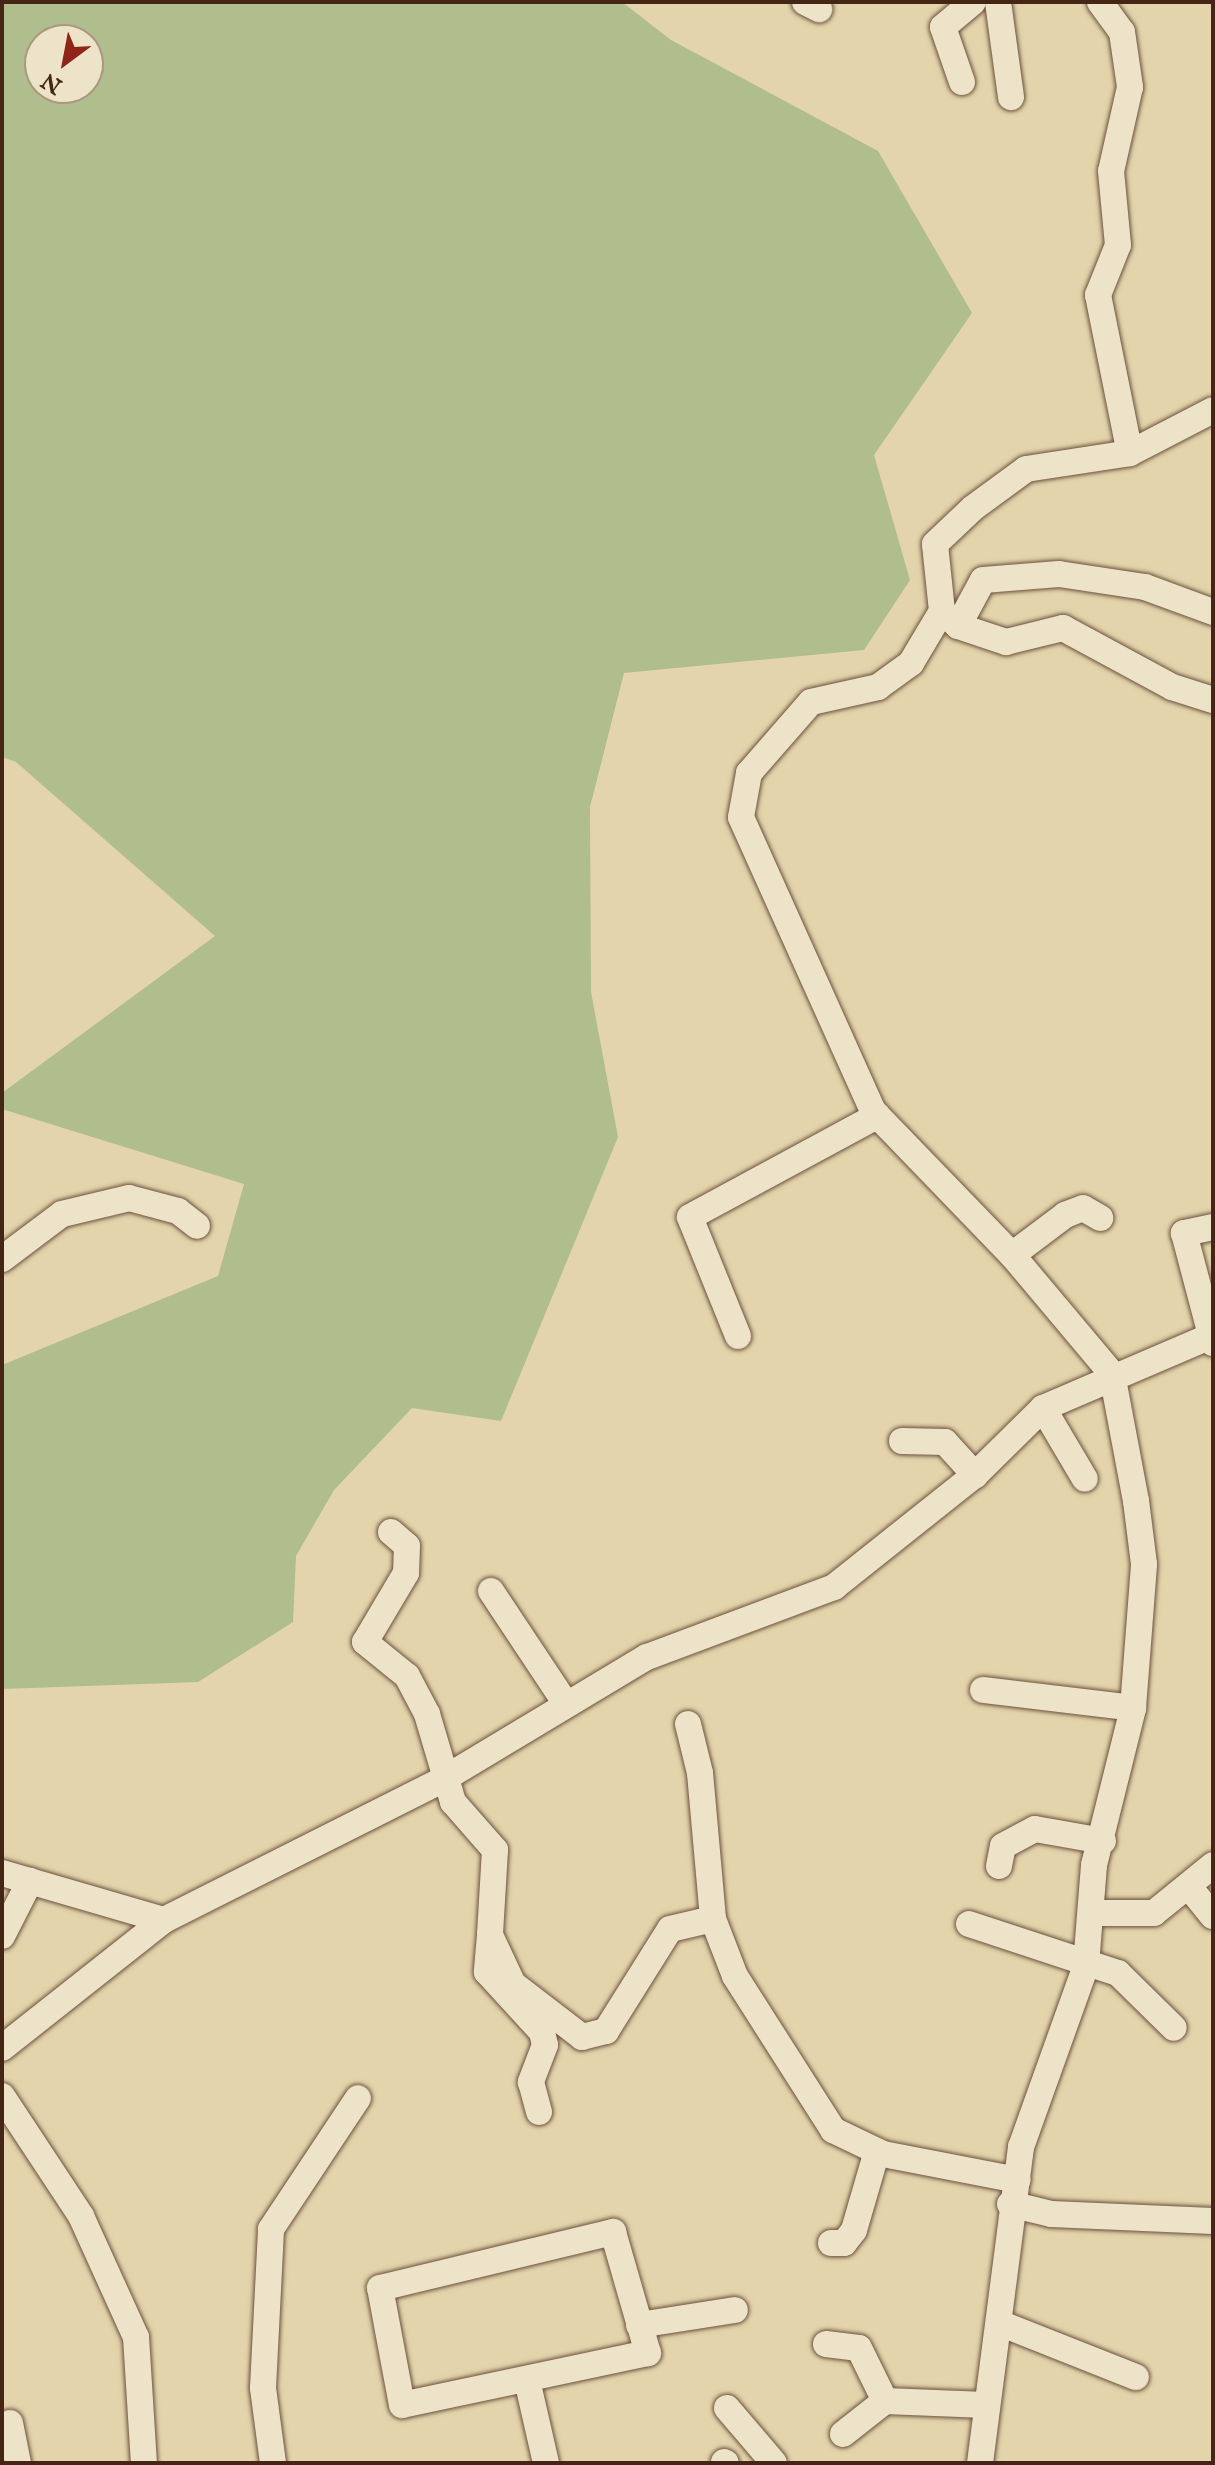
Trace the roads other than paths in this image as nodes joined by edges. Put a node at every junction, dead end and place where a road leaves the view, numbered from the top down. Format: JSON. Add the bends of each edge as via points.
{"nodes":[{"id":1,"x":973,"y":2,"type":"edge"},
{"id":2,"x":998,"y":2,"type":"edge"},
{"id":3,"x":1100,"y":2,"type":"edge"},
{"id":4,"x":962,"y":82,"type":"dead end"},
{"id":5,"x":1011,"y":97,"type":"dead end"},
{"id":6,"x":1213,"y":410,"type":"edge"},
{"id":7,"x":1130,"y":453,"type":"junction"},
{"id":8,"x":1213,"y":612,"type":"edge"},
{"id":9,"x":950,"y":618,"type":"junction"},
{"id":10,"x":1213,"y":700,"type":"edge"},
{"id":11,"x":877,"y":1116,"type":"junction"},
{"id":12,"x":1100,"y":1218,"type":"dead end"},
{"id":13,"x":197,"y":1226,"type":"dead end"},
{"id":14,"x":1213,"y":1227,"type":"edge"},
{"id":15,"x":1012,"y":1255,"type":"junction"},
{"id":16,"x":2,"y":1259,"type":"edge"},
{"id":17,"x":738,"y":1336,"type":"dead end"},
{"id":18,"x":1211,"y":1338,"type":"edge"},
{"id":19,"x":1112,"y":1374,"type":"junction"},
{"id":20,"x":1043,"y":1408,"type":"junction"},
{"id":21,"x":902,"y":1441,"type":"dead end"},
{"id":22,"x":975,"y":1475,"type":"junction"},
{"id":23,"x":1085,"y":1479,"type":"dead end"},
{"id":24,"x":391,"y":1532,"type":"dead end"},
{"id":25,"x":491,"y":1591,"type":"dead end"},
{"id":26,"x":983,"y":1690,"type":"dead end"},
{"id":27,"x":566,"y":1704,"type":"junction"},
{"id":28,"x":1133,"y":1708,"type":"junction"},
{"id":29,"x":688,"y":1724,"type":"dead end"},
{"id":30,"x":442,"y":1780,"type":"junction"},
{"id":31,"x":1103,"y":1841,"type":"junction"},
{"id":32,"x":1213,"y":1865,"type":"edge"},
{"id":33,"x":999,"y":1866,"type":"dead end"},
{"id":34,"x":2,"y":1873,"type":"edge"},
{"id":35,"x":30,"y":1881,"type":"junction"},
{"id":36,"x":1190,"y":1888,"type":"junction"},
{"id":37,"x":1096,"y":1913,"type":"junction"},
{"id":38,"x":1213,"y":1916,"type":"edge"},
{"id":39,"x":713,"y":1919,"type":"junction"},
{"id":40,"x":164,"y":1920,"type":"junction"},
{"id":41,"x":969,"y":1924,"type":"dead end"},
{"id":42,"x":490,"y":1935,"type":"junction"},
{"id":43,"x":2,"y":1936,"type":"edge"},
{"id":44,"x":1086,"y":1965,"type":"junction"},
{"id":45,"x":1174,"y":2028,"type":"dead end"},
{"id":46,"x":2,"y":2048,"type":"edge"},
{"id":47,"x":2,"y":2096,"type":"edge"},
{"id":48,"x":358,"y":2098,"type":"dead end"},
{"id":49,"x":539,"y":2112,"type":"dead end"},
{"id":50,"x":877,"y":2151,"type":"junction"},
{"id":51,"x":1014,"y":2192,"type":"junction"},
{"id":52,"x":1213,"y":2221,"type":"edge"},
{"id":53,"x":831,"y":2243,"type":"dead end"},
{"id":54,"x":735,"y":2310,"type":"dead end"},
{"id":55,"x":1002,"y":2324,"type":"junction"},
{"id":56,"x":639,"y":2325,"type":"junction"},
{"id":57,"x":826,"y":2344,"type":"dead end"},
{"id":58,"x":1136,"y":2377,"type":"dead end"},
{"id":59,"x":527,"y":2380,"type":"junction"},
{"id":60,"x":885,"y":2401,"type":"junction"},
{"id":61,"x":986,"y":2405,"type":"junction"},
{"id":62,"x":727,"y":2408,"type":"dead end"},
{"id":63,"x":10,"y":2423,"type":"dead end"},
{"id":64,"x":843,"y":2434,"type":"dead end"},
{"id":65,"x":18,"y":2463,"type":"edge"},
{"id":66,"x":144,"y":2463,"type":"edge"},
{"id":67,"x":273,"y":2463,"type":"edge"},
{"id":68,"x":546,"y":2463,"type":"edge"},
{"id":69,"x":774,"y":2463,"type":"edge"},
{"id":70,"x":980,"y":2463,"type":"edge"}],
"edges":[{"from":1,"to":4,"type":"street","via":[[943,27]]},
{"from":2,"to":5,"type":"street"},
{"from":3,"to":7,"type":"street","via":[[1122,32],[1130,87],[1111,171],[1118,245],[1098,295]]},
{"from":6,"to":7,"type":"street"},
{"from":7,"to":9,"type":"street","via":[[1026,469],[973,508],[935,544]]},
{"from":8,"to":9,"type":"street","via":[[1145,587],[1059,574],[983,580]]},
{"from":9,"to":10,"type":"street","via":[[1006,642],[1063,628],[1172,687]]},
{"from":9,"to":11,"type":"street","via":[[911,663],[878,687],[811,702],[749,773],[741,817]]},
{"from":11,"to":15,"type":"street"},
{"from":11,"to":17,"type":"street","via":[[690,1217]]},
{"from":12,"to":15,"type":"street","via":[[1083,1208],[1065,1215]]},
{"from":13,"to":16,"type":"street","via":[[178,1211],[129,1198],[62,1214]]},
{"from":14,"to":18,"type":"street","via":[[1184,1233]]},
{"from":15,"to":19,"type":"street"},
{"from":18,"to":19,"type":"street"},
{"from":19,"to":20,"type":"street"},
{"from":19,"to":28,"type":"street","via":[[1144,1564]]},
{"from":20,"to":22,"type":"street"},
{"from":20,"to":23,"type":"street"},
{"from":21,"to":22,"type":"street","via":[[945,1442]]},
{"from":22,"to":27,"type":"street","via":[[834,1587],[647,1657]]},
{"from":24,"to":30,"type":"street","via":[[407,1546],[406,1573],[365,1642],[407,1676],[427,1714]]},
{"from":25,"to":27,"type":"street"},
{"from":26,"to":28,"type":"street"},
{"from":27,"to":30,"type":"street"},
{"from":28,"to":31,"type":"street"},
{"from":29,"to":39,"type":"street","via":[[700,1773]]},
{"from":30,"to":40,"type":"street"},
{"from":30,"to":42,"type":"street","via":[[495,1850]]},
{"from":31,"to":33,"type":"street","via":[[1035,1829],[1003,1846]]},
{"from":31,"to":37,"type":"street","via":[[1094,1865]]},
{"from":32,"to":36,"type":"street"},
{"from":34,"to":35,"type":"street"},
{"from":35,"to":40,"type":"street"},
{"from":35,"to":43,"type":"street"},
{"from":36,"to":37,"type":"street","via":[[1154,1913]]},
{"from":36,"to":38,"type":"street"},
{"from":37,"to":44,"type":"street"},
{"from":39,"to":42,"type":"street","via":[[670,1929],[621,2017],[582,2037],[513,1984]]},
{"from":39,"to":50,"type":"street","via":[[735,1976],[833,2130]]},
{"from":40,"to":46,"type":"street"},
{"from":41,"to":44,"type":"street"},
{"from":42,"to":49,"type":"street","via":[[487,1972],[542,2032],[545,2045],[531,2082]]},
{"from":44,"to":45,"type":"street","via":[[1118,1973]]},
{"from":44,"to":51,"type":"street","via":[[1021,2147]]},
{"from":47,"to":66,"type":"street","via":[[81,2216],[136,2337]]},
{"from":48,"to":67,"type":"street","via":[[271,2229],[263,2388]]},
{"from":50,"to":51,"type":"street"},
{"from":50,"to":53,"type":"street","via":[[854,2230],[844,2243]]},
{"from":51,"to":52,"type":"street","via":[[1051,2214]]},
{"from":51,"to":55,"type":"street"},
{"from":54,"to":56,"type":"street"},
{"from":55,"to":58,"type":"street"},
{"from":55,"to":61,"type":"street"},
{"from":56,"to":59,"type":"street","via":[[648,2353]]},
{"from":56,"to":59,"type":"street","via":[[613,2232],[380,2288],[402,2405]]},
{"from":57,"to":60,"type":"street","via":[[859,2348]]},
{"from":59,"to":68,"type":"street"},
{"from":60,"to":61,"type":"street"},
{"from":60,"to":64,"type":"street"},
{"from":61,"to":70,"type":"street"},
{"from":62,"to":69,"type":"street"},
{"from":63,"to":65,"type":"street"}]}
